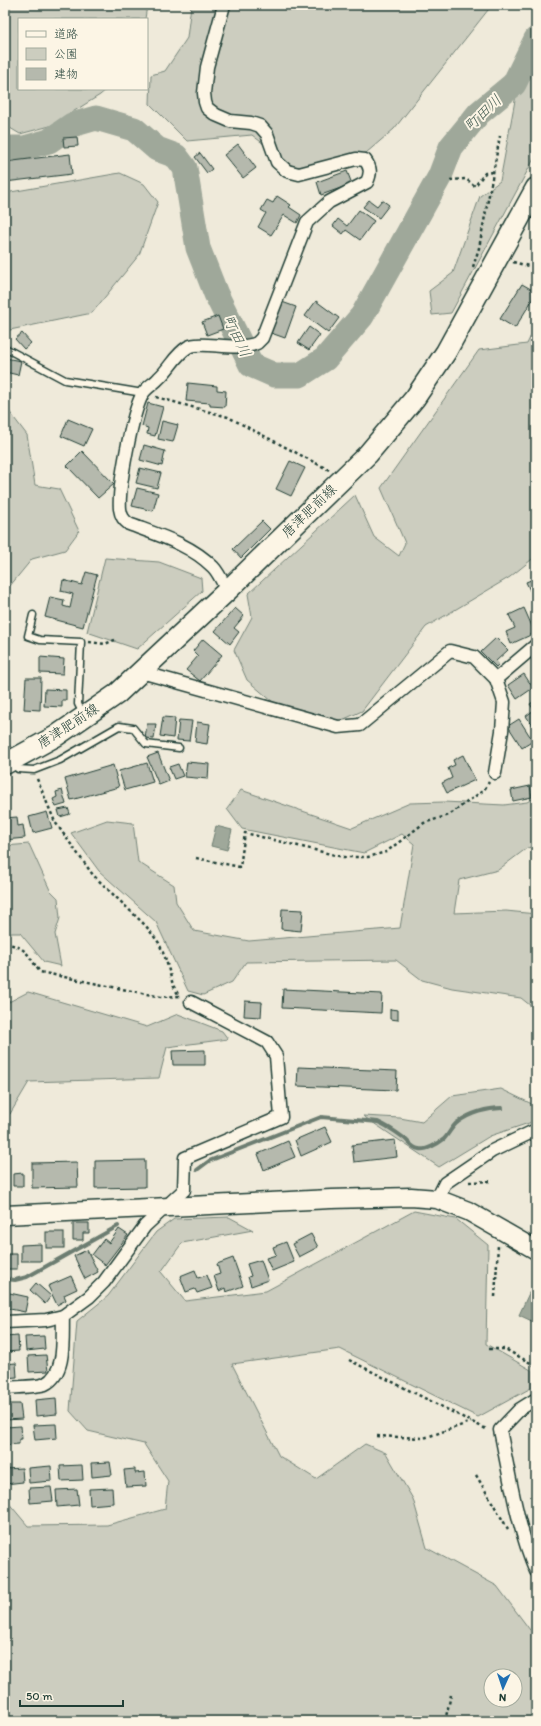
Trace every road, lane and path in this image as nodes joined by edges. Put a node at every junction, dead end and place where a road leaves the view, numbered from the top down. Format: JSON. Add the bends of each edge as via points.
{"nodes":[{"id":1,"x":224,"y":5,"type":"edge"},
{"id":2,"x":500,"y":136,"type":"dead end"},
{"id":3,"x":494,"y":172,"type":"junction"},
{"id":4,"x":450,"y":180,"type":"dead end"},
{"id":5,"x":536,"y":188,"type":"edge"},
{"id":6,"x":498,"y":258,"type":"junction"},
{"id":7,"x":536,"y":268,"type":"edge"},
{"id":8,"x":471,"y":270,"type":"dead end"},
{"id":9,"x":5,"y":348,"type":"edge"},
{"id":10,"x":143,"y":393,"type":"junction"},
{"id":11,"x":330,"y":471,"type":"dead end"},
{"id":12,"x":227,"y":591,"type":"junction"},
{"id":13,"x":33,"y":614,"type":"dead end"},
{"id":14,"x":117,"y":639,"type":"dead end"},
{"id":15,"x":81,"y":642,"type":"junction"},
{"id":16,"x":536,"y":646,"type":"edge"},
{"id":17,"x":141,"y":672,"type":"junction"},
{"id":18,"x":496,"y":679,"type":"junction"},
{"id":19,"x":85,"y":717,"type":"junction"},
{"id":20,"x":179,"y":748,"type":"dead end"},
{"id":21,"x":8,"y":762,"type":"edge"},
{"id":22,"x":34,"y":770,"type":"junction"},
{"id":23,"x":495,"y":773,"type":"joint"},
{"id":24,"x":196,"y":858,"type":"dead end"},
{"id":25,"x":5,"y":944,"type":"edge"},
{"id":26,"x":179,"y":996,"type":"junction"},
{"id":27,"x":191,"y":1002,"type":"joint"},
{"id":28,"x":536,"y":1130,"type":"edge"},
{"id":29,"x":436,"y":1199,"type":"junction"},
{"id":30,"x":167,"y":1207,"type":"junction"},
{"id":31,"x":5,"y":1215,"type":"edge"},
{"id":32,"x":499,"y":1229,"type":"junction"},
{"id":33,"x":536,"y":1250,"type":"edge"},
{"id":34,"x":495,"y":1297,"type":"dead end"},
{"id":35,"x":63,"y":1316,"type":"junction"},
{"id":36,"x":5,"y":1322,"type":"edge"},
{"id":37,"x":489,"y":1349,"type":"dead end"},
{"id":38,"x":349,"y":1360,"type":"dead end"},
{"id":39,"x":536,"y":1366,"type":"edge"},
{"id":40,"x":5,"y":1388,"type":"edge"},
{"id":41,"x":536,"y":1399,"type":"edge"},
{"id":42,"x":472,"y":1422,"type":"junction"},
{"id":43,"x":500,"y":1430,"type":"junction"},
{"id":44,"x":376,"y":1436,"type":"dead end"},
{"id":45,"x":476,"y":1475,"type":"dead end"},
{"id":46,"x":508,"y":1530,"type":"dead end"},
{"id":47,"x":536,"y":1571,"type":"edge"},
{"id":48,"x":451,"y":1695,"type":"dead end"},
{"id":49,"x":445,"y":1721,"type":"edge"}],
"edges":[{"from":1,"to":10,"type":"street","via":[[207,67],[204,93],[207,108],[230,121],[260,126],[267,134],[277,162],[287,171],[300,174],[356,159],[365,160],[370,167],[370,174],[367,182],[330,202],[307,222],[262,338],[257,343],[232,348],[196,345],[189,347],[179,354]]},
{"from":2,"to":3,"type":"path"},
{"from":3,"to":4,"type":"path","via":[[485,173],[475,186],[466,179]]},
{"from":3,"to":8,"type":"path","via":[[480,248]]},
{"from":5,"to":6,"type":"main road","name":"唐津肥前線"},
{"from":6,"to":7,"type":"path"},
{"from":6,"to":12,"type":"main road","name":"唐津肥前線","via":[[446,352],[395,423],[368,454]]},
{"from":9,"to":10,"type":"lane","via":[[65,380]]},
{"from":10,"to":11,"type":"path","via":[[228,417]]},
{"from":10,"to":12,"type":"street","via":[[130,437],[122,485],[122,519],[172,540],[198,555],[214,568]]},
{"from":12,"to":17,"type":"main road","name":"唐津肥前線"},
{"from":13,"to":15,"type":"lane","via":[[28,636],[40,640]]},
{"from":14,"to":15,"type":"path","via":[[105,644]]},
{"from":15,"to":19,"type":"lane","via":[[78,704]]},
{"from":16,"to":18,"type":"street"},
{"from":17,"to":18,"type":"street","via":[[338,727],[360,725],[450,651],[474,657]]},
{"from":17,"to":19,"type":"main road","name":"唐津肥前線","via":[[117,694]]},
{"from":18,"to":23,"type":"street","via":[[504,702]]},
{"from":19,"to":21,"type":"main road","name":"唐津肥前線"},
{"from":20,"to":22,"type":"lane","via":[[146,744],[133,728],[119,726],[60,760]]},
{"from":21,"to":22,"type":"lane","via":[[18,768]]},
{"from":22,"to":26,"type":"path","via":[[55,822],[93,875],[146,926],[159,943]]},
{"from":23,"to":24,"type":"path","via":[[484,790],[449,815],[424,823],[386,852],[374,856],[343,857],[245,833],[240,867]]},
{"from":25,"to":26,"type":"path","via":[[24,949],[40,972],[161,997]]},
{"from":26,"to":27,"type":"path"},
{"from":27,"to":30,"type":"street","via":[[267,1042],[276,1056],[281,1117],[185,1158],[184,1190]]},
{"from":28,"to":29,"type":"street","via":[[492,1151],[456,1175],[445,1183]]},
{"from":29,"to":30,"type":"street","via":[[381,1197]]},
{"from":29,"to":32,"type":"street","via":[[468,1211]]},
{"from":30,"to":31,"type":"street"},
{"from":30,"to":35,"type":"street","via":[[145,1226],[104,1282]]},
{"from":32,"to":33,"type":"street"},
{"from":32,"to":34,"type":"path"},
{"from":35,"to":36,"type":"street","via":[[46,1320]]},
{"from":35,"to":40,"type":"street","via":[[62,1352],[57,1374],[44,1384]]},
{"from":37,"to":39,"type":"path","via":[[505,1349]]},
{"from":38,"to":42,"type":"path"},
{"from":41,"to":43,"type":"street","via":[[520,1408]]},
{"from":42,"to":43,"type":"path","via":[[487,1430]]},
{"from":42,"to":44,"type":"path","via":[[424,1438]]},
{"from":43,"to":47,"type":"street","via":[[520,1519]]},
{"from":45,"to":46,"type":"path"},
{"from":48,"to":49,"type":"path"}]}
